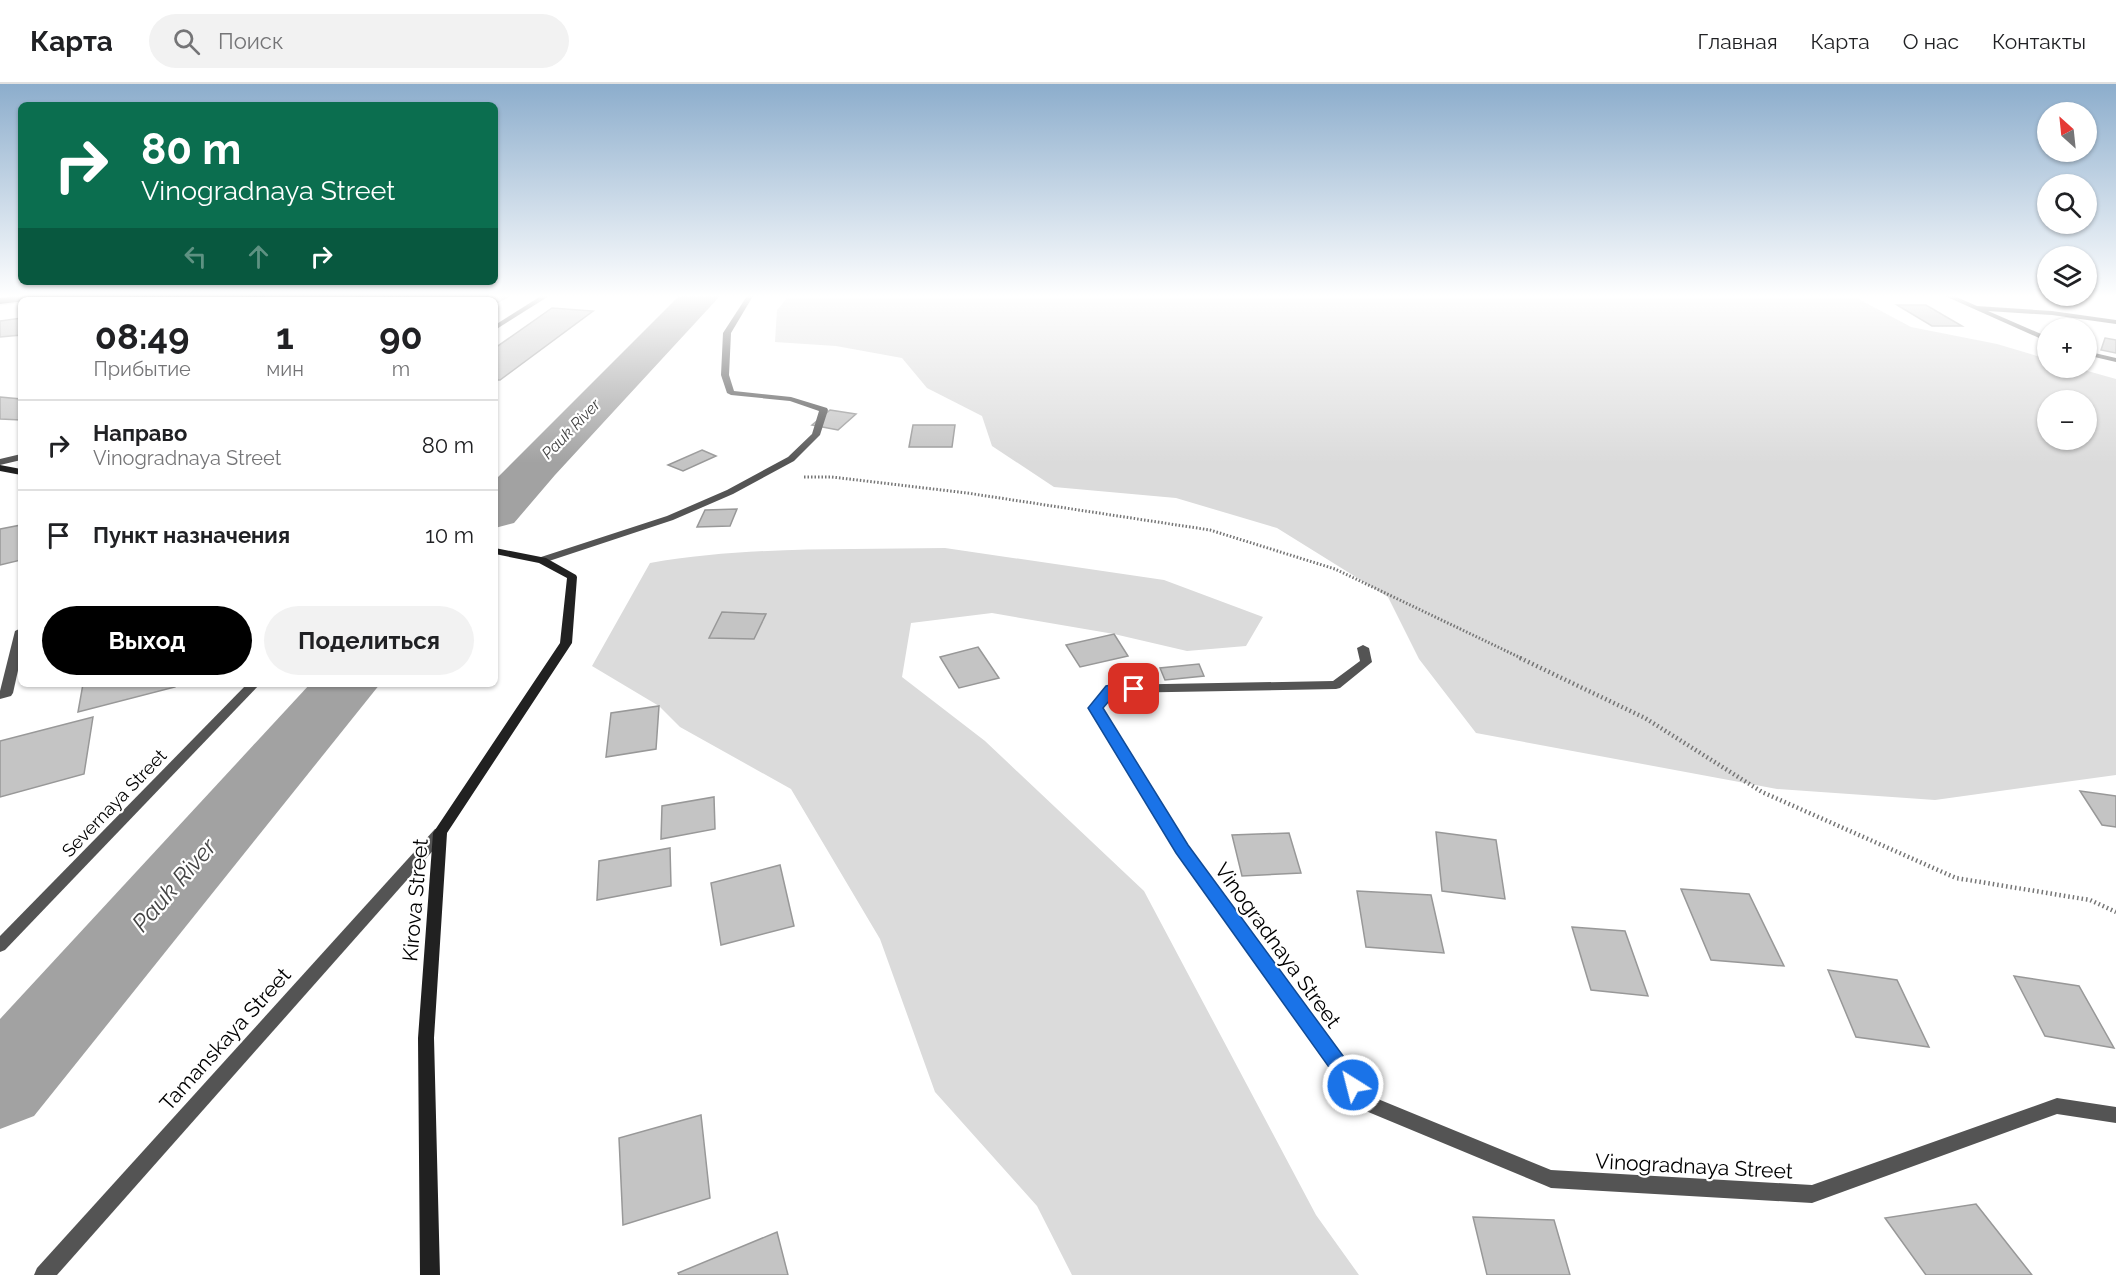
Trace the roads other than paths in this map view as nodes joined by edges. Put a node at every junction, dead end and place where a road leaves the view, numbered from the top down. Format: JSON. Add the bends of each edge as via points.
{"nodes":[{"id":1,"x":726,"y":352,"type":"edge"},
{"id":2,"x":2097,"y":356,"type":"edge"},
{"id":3,"x":2116,"y":360,"type":"edge"},
{"id":4,"x":18,"y":458,"type":"edge"},
{"id":5,"x":0,"y":462,"type":"edge"},
{"id":6,"x":0,"y":468,"type":"edge"},
{"id":7,"x":18,"y":471,"type":"edge"},
{"id":8,"x":498,"y":552,"type":"edge"},
{"id":9,"x":542,"y":560,"type":"junction"},
{"id":10,"x":18,"y":644,"type":"edge"},
{"id":11,"x":1363,"y":648,"type":"dead end"},
{"id":12,"x":251,"y":687,"type":"edge"},
{"id":13,"x":0,"y":695,"type":"edge"},
{"id":14,"x":440,"y":833,"type":"junction"},
{"id":15,"x":0,"y":946,"type":"edge"},
{"id":16,"x":2116,"y":1115,"type":"edge"},
{"id":17,"x":44,"y":1275,"type":"edge"},
{"id":18,"x":430,"y":1275,"type":"edge"}],
"edges":[{"from":1,"to":9,"type":"street","via":[[725,375],[731,393],[791,399],[824,410],[816,435],[791,459],[730,492],[670,518]]},
{"from":2,"to":3,"type":"street"},
{"from":4,"to":5,"type":"street"},
{"from":6,"to":7,"type":"main road"},
{"from":8,"to":9,"type":"main road","name":"Kirova Street"},
{"from":9,"to":14,"type":"main road","name":"Kirova Street","via":[[572,577],[566,643]]},
{"from":10,"to":13,"type":"street","via":[[7,693]]},
{"from":11,"to":16,"type":"street","name":"Vinogradnaya Street","via":[[1366,662],[1336,685],[1111,689],[1095,708],[1182,849],[1366,1103],[1551,1179],[1812,1194],[2057,1106]]},
{"from":12,"to":15,"type":"street","name":"Severnaya Street"},
{"from":14,"to":17,"type":"street","name":"Tamanskaya Street"},
{"from":14,"to":18,"type":"main road","name":"Kirova Street","via":[[426,1038]]}]}
